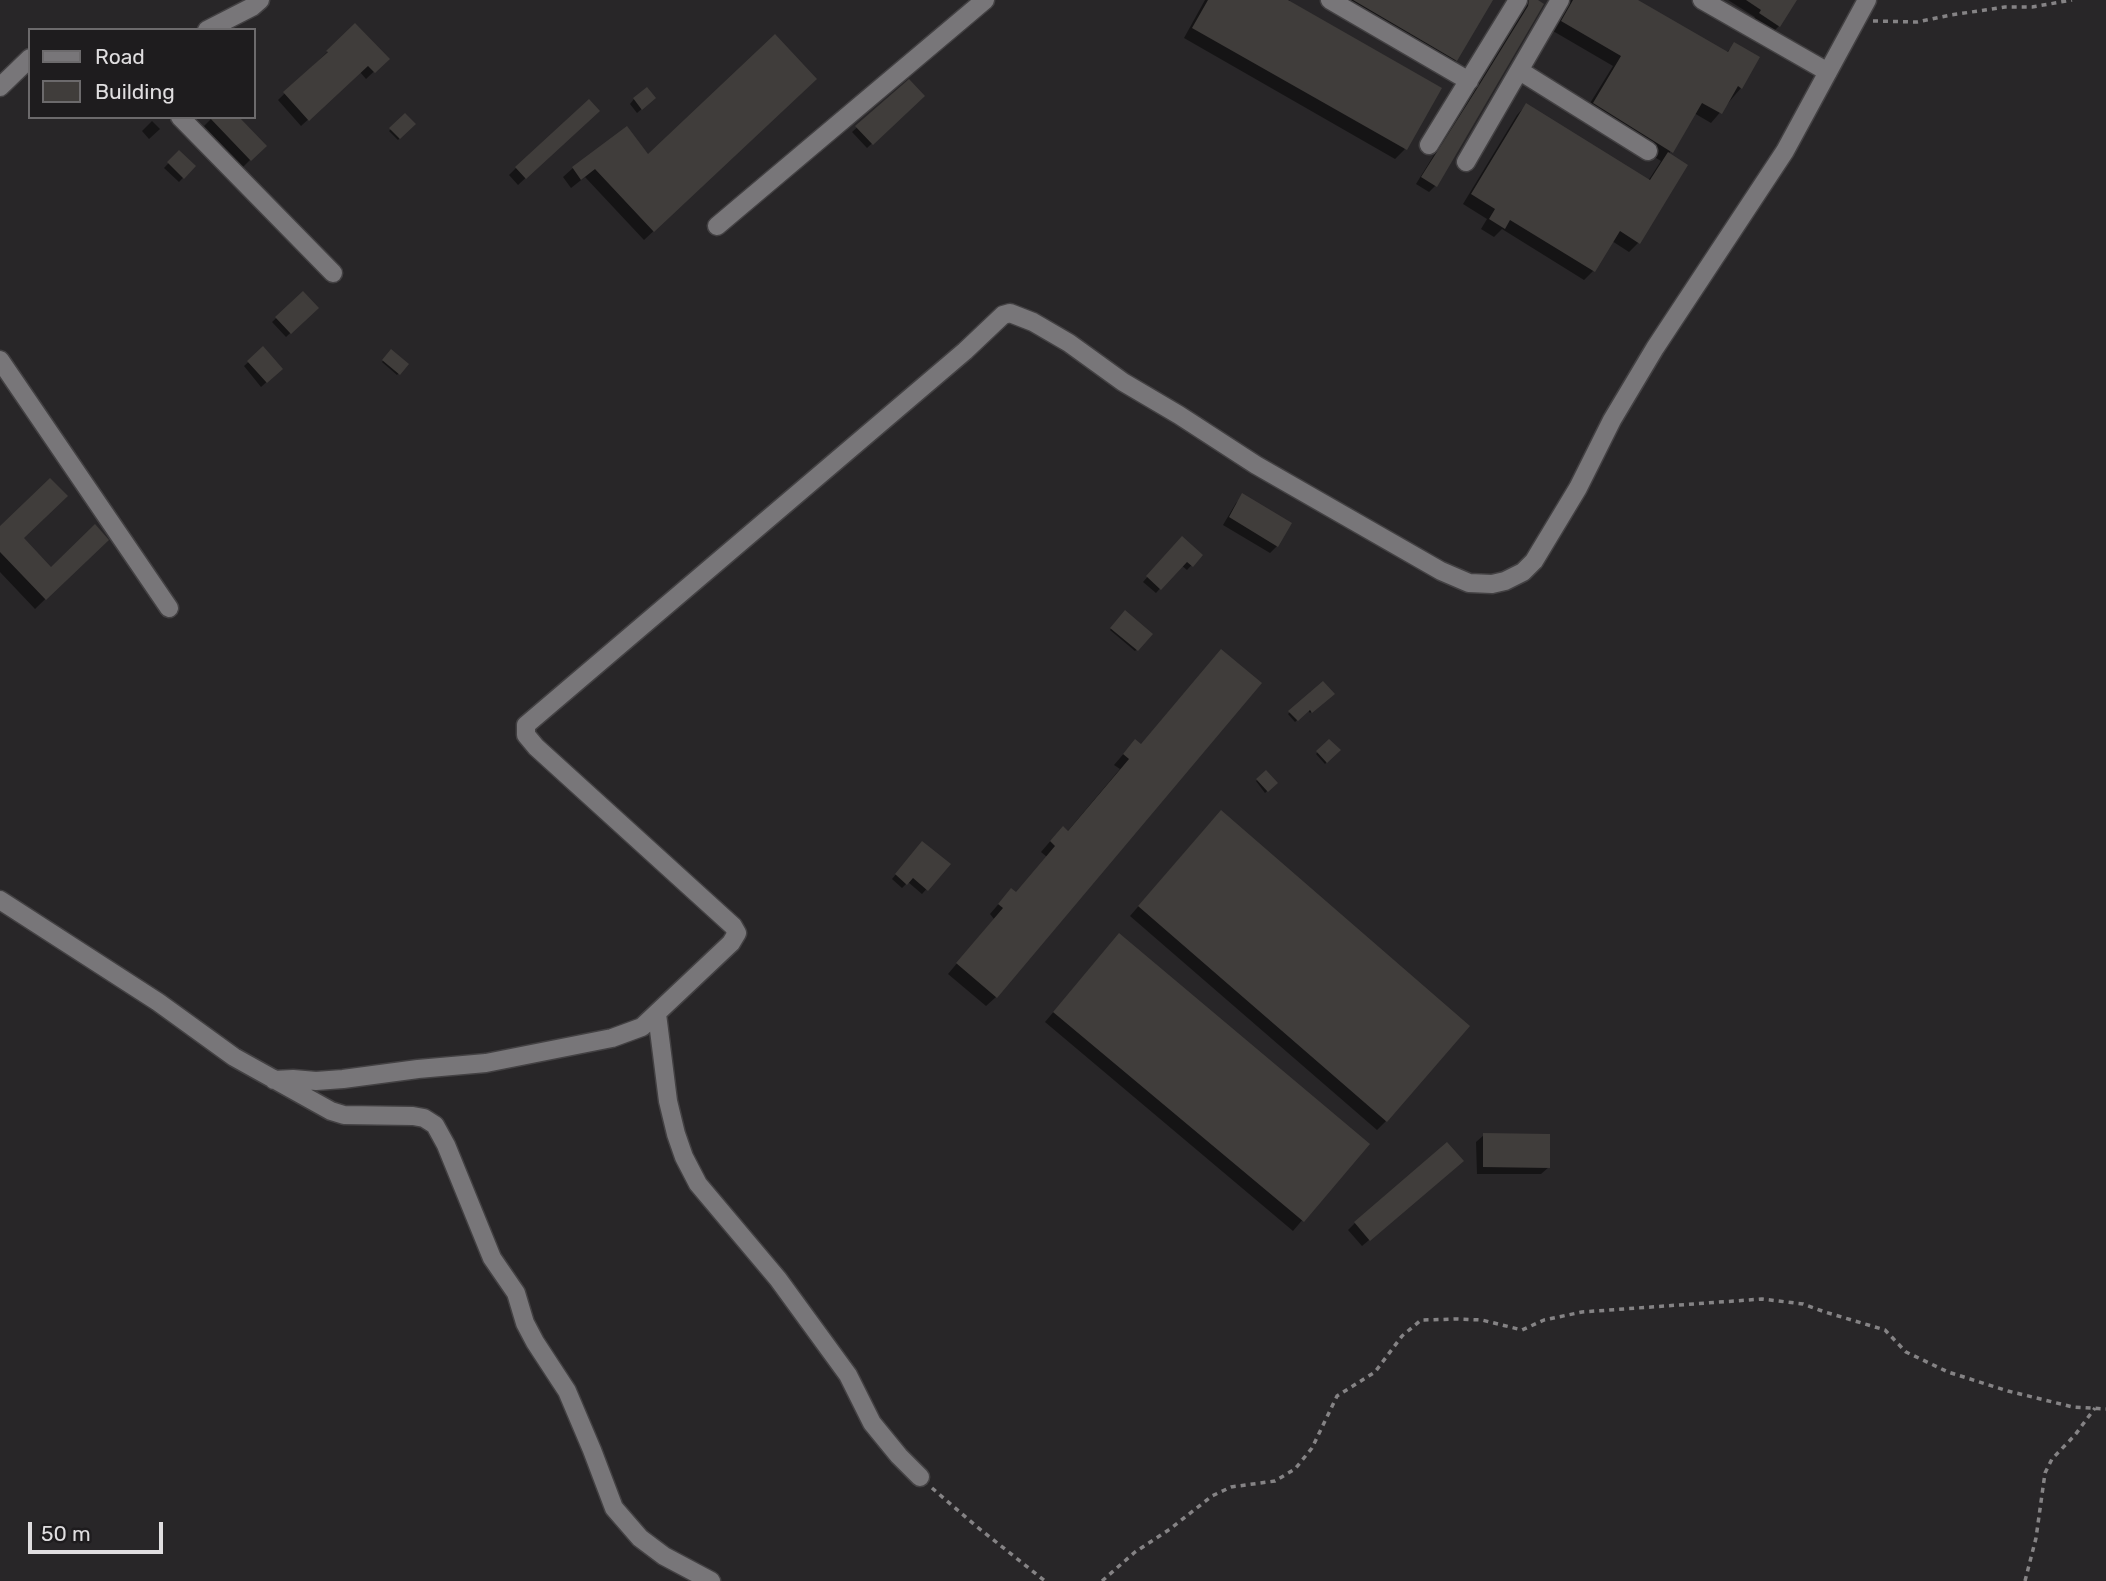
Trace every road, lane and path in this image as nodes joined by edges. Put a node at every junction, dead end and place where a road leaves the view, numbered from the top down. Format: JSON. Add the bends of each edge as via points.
{"nodes":[{"id":1,"x":260,"y":0,"type":"edge"},
{"id":2,"x":985,"y":0,"type":"edge"},
{"id":3,"x":1330,"y":0,"type":"edge"},
{"id":4,"x":1518,"y":0,"type":"edge"},
{"id":5,"x":1560,"y":0,"type":"edge"},
{"id":6,"x":1702,"y":0,"type":"edge"},
{"id":7,"x":1867,"y":0,"type":"edge"},
{"id":8,"x":2072,"y":0,"type":"edge"},
{"id":9,"x":1856,"y":21,"type":"junction"},
{"id":10,"x":211,"y":28,"type":"edge"},
{"id":11,"x":28,"y":60,"type":"edge"},
{"id":12,"x":1520,"y":71,"type":"junction"},
{"id":13,"x":1828,"y":72,"type":"junction"},
{"id":14,"x":1469,"y":81,"type":"junction"},
{"id":15,"x":0,"y":87,"type":"edge"},
{"id":16,"x":182,"y":119,"type":"edge"},
{"id":17,"x":1429,"y":145,"type":"dead end"},
{"id":18,"x":1648,"y":151,"type":"dead end"},
{"id":19,"x":1466,"y":162,"type":"dead end"},
{"id":20,"x":717,"y":226,"type":"dead end"},
{"id":21,"x":333,"y":273,"type":"dead end"},
{"id":22,"x":0,"y":360,"type":"edge"},
{"id":23,"x":169,"y":608,"type":"dead end"},
{"id":24,"x":0,"y":900,"type":"edge"},
{"id":25,"x":657,"y":1014,"type":"junction"},
{"id":26,"x":274,"y":1080,"type":"junction"},
{"id":27,"x":2095,"y":1408,"type":"junction"},
{"id":28,"x":2106,"y":1409,"type":"edge"},
{"id":29,"x":920,"y":1477,"type":"joint"},
{"id":30,"x":711,"y":1581,"type":"edge"},
{"id":31,"x":1045,"y":1581,"type":"edge"},
{"id":32,"x":1102,"y":1581,"type":"edge"},
{"id":33,"x":2025,"y":1581,"type":"edge"}],
"edges":[{"from":1,"to":10,"type":"street"},
{"from":2,"to":20,"type":"street"},
{"from":3,"to":14,"type":"street"},
{"from":4,"to":14,"type":"street"},
{"from":5,"to":12,"type":"street"},
{"from":6,"to":13,"type":"street"},
{"from":7,"to":9,"type":"street"},
{"from":8,"to":9,"type":"path","via":[[1917,22]]},
{"from":9,"to":13,"type":"street"},
{"from":11,"to":15,"type":"street"},
{"from":12,"to":18,"type":"street"},
{"from":12,"to":19,"type":"street"},
{"from":13,"to":25,"type":"street","via":[[1785,151],[1655,348],[1539,554],[1523,572],[1505,582],[1469,583],[1441,571],[1256,465],[1069,343],[1016,314],[1003,315],[526,725],[526,735],[536,747],[736,929],[731,943]]},
{"from":14,"to":17,"type":"street"},
{"from":16,"to":21,"type":"street"},
{"from":22,"to":23,"type":"street"},
{"from":24,"to":26,"type":"street"},
{"from":25,"to":26,"type":"street","via":[[631,1033],[533,1054],[343,1079]]},
{"from":25,"to":29,"type":"street","via":[[668,1101],[684,1157],[698,1184],[778,1279],[848,1375],[878,1431]]},
{"from":26,"to":30,"type":"street","via":[[337,1113],[412,1116],[435,1125],[492,1258],[516,1293],[525,1323],[566,1391],[614,1508],[640,1538]]},
{"from":27,"to":28,"type":"path"},
{"from":27,"to":32,"type":"path","via":[[2073,1407],[1948,1372],[1906,1352],[1885,1330],[1804,1304],[1762,1299],[1582,1312],[1522,1330],[1482,1320],[1421,1320],[1402,1336],[1375,1372],[1337,1396],[1312,1448],[1295,1469],[1275,1481],[1231,1487],[1212,1496]]},
{"from":27,"to":33,"type":"path","via":[[2045,1473]]},
{"from":29,"to":31,"type":"path"}]}
